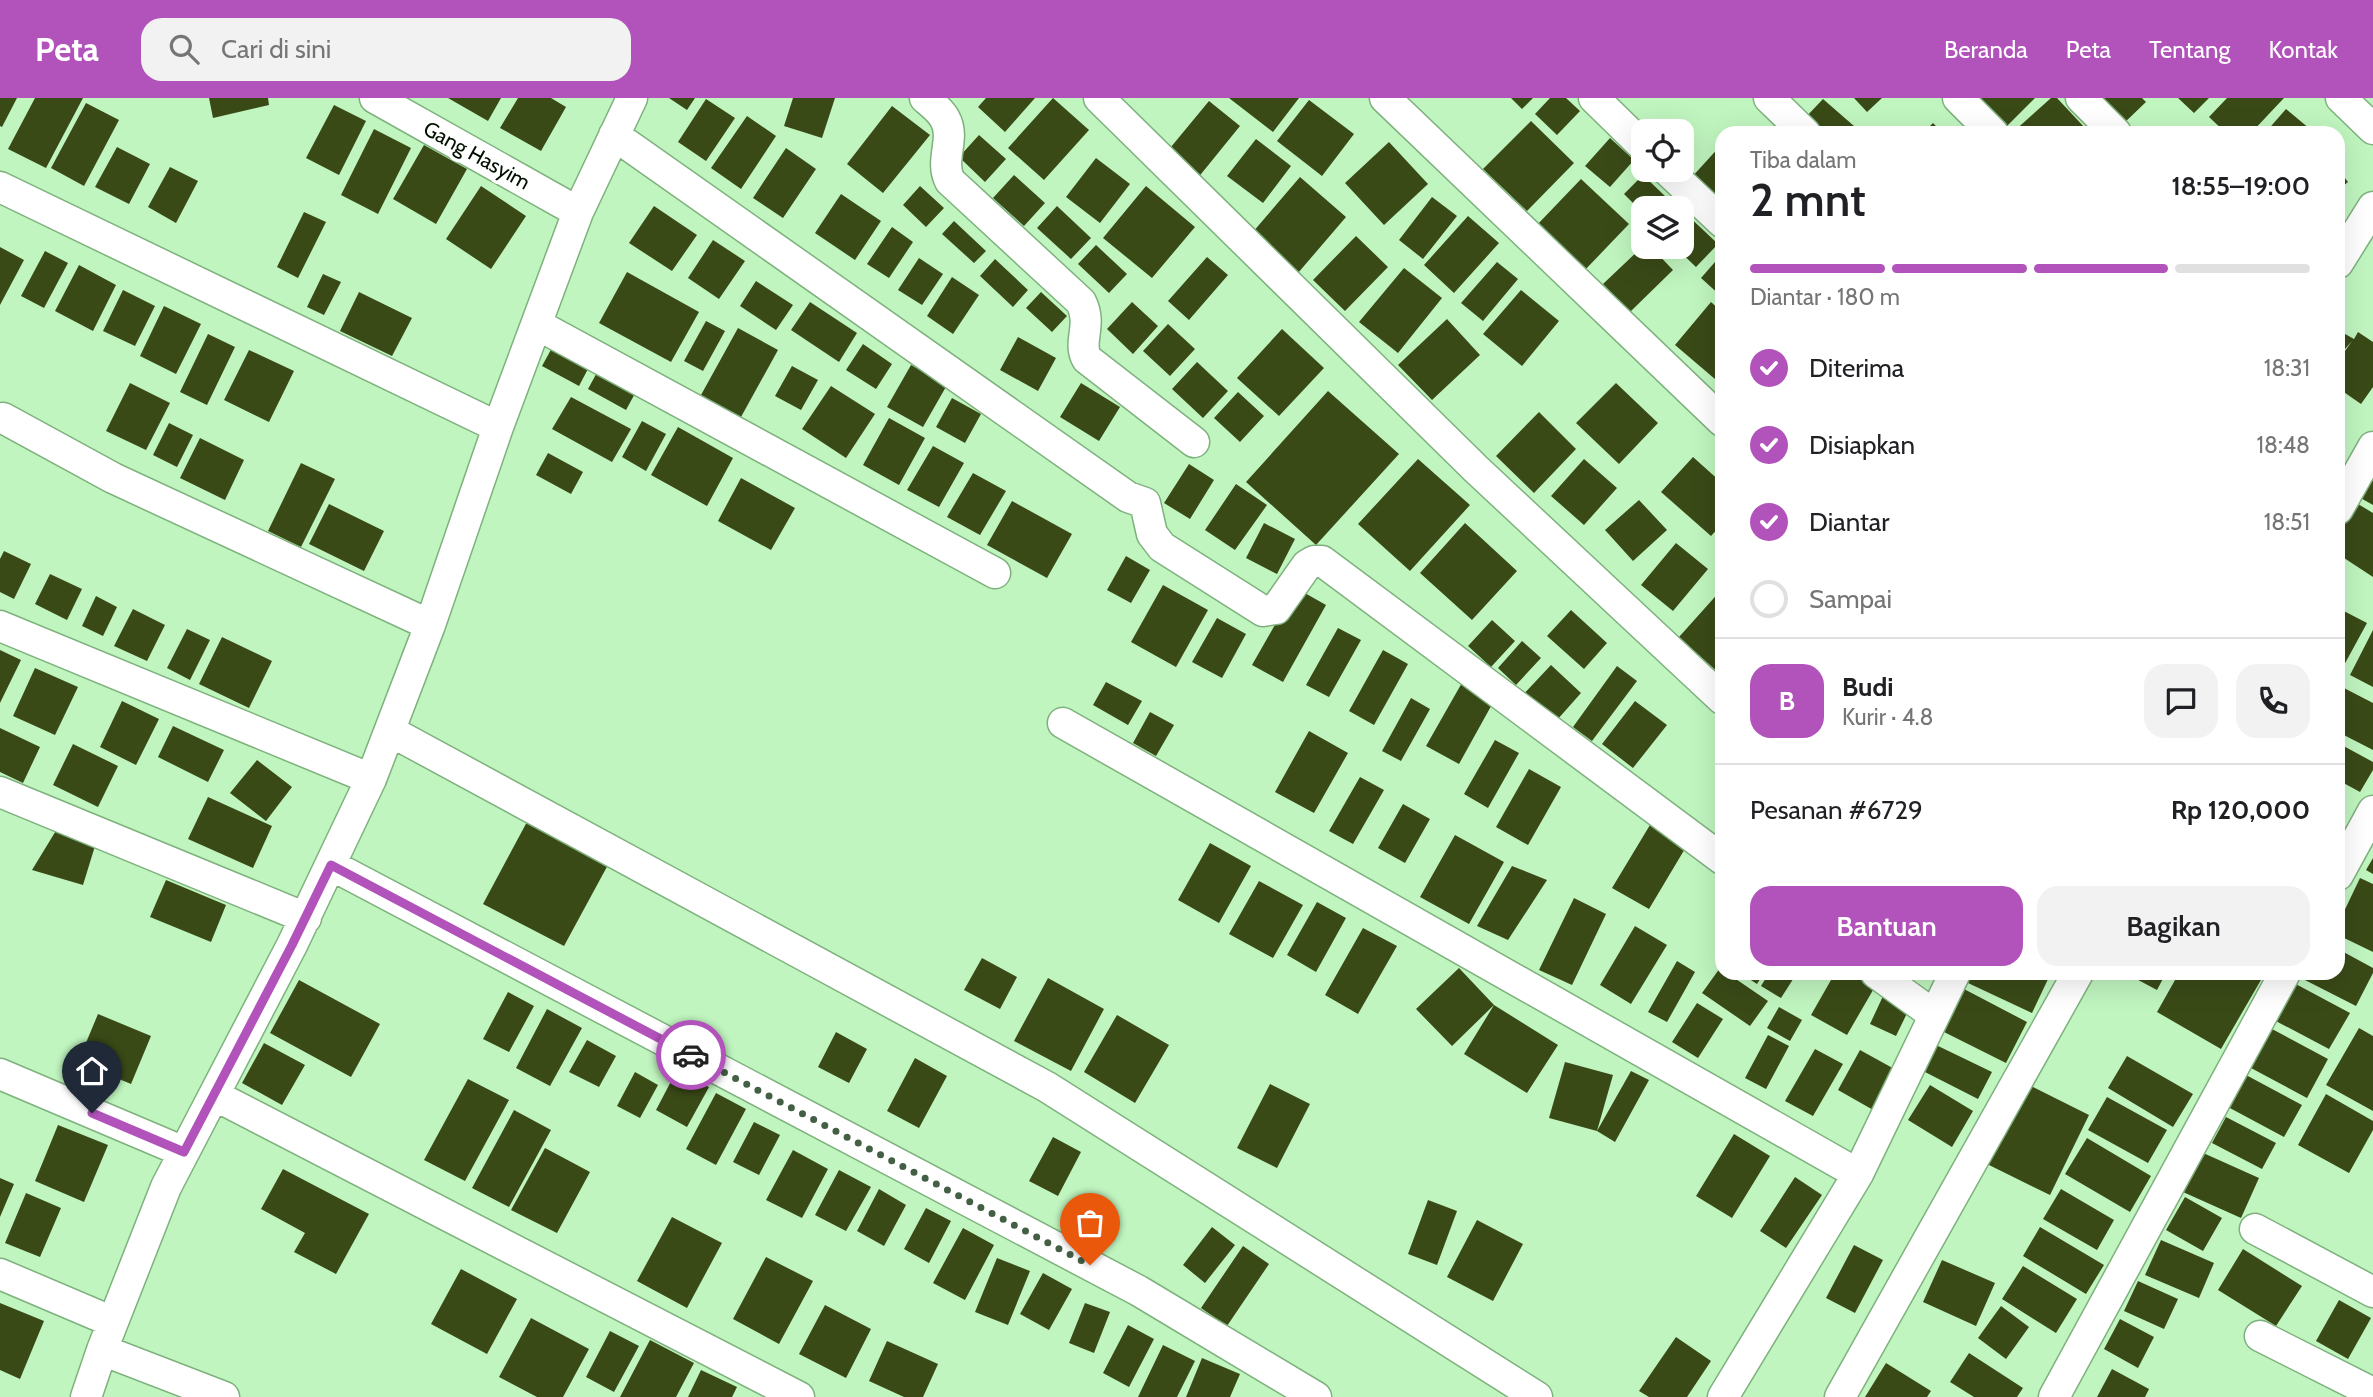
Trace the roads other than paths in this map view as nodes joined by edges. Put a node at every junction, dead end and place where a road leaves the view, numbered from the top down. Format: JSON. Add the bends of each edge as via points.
{"nodes":[{"id":1,"x":375,"y":98,"type":"edge"},
{"id":2,"x":632,"y":98,"type":"edge"},
{"id":3,"x":925,"y":98,"type":"edge"},
{"id":4,"x":1099,"y":98,"type":"edge"},
{"id":5,"x":1385,"y":98,"type":"edge"},
{"id":6,"x":1594,"y":98,"type":"edge"},
{"id":7,"x":1769,"y":98,"type":"edge"},
{"id":8,"x":1958,"y":98,"type":"edge"},
{"id":9,"x":2081,"y":98,"type":"edge"},
{"id":10,"x":2341,"y":98,"type":"edge"},
{"id":11,"x":1798,"y":126,"type":"edge"},
{"id":12,"x":1986,"y":126,"type":"edge"},
{"id":13,"x":2109,"y":126,"type":"edge"},
{"id":14,"x":2373,"y":129,"type":"edge"},
{"id":15,"x":1631,"y":134,"type":"edge"},
{"id":16,"x":614,"y":135,"type":"junction"},
{"id":17,"x":1680,"y":182,"type":"edge"},
{"id":18,"x":0,"y":187,"type":"edge"},
{"id":19,"x":2373,"y":207,"type":"edge"},
{"id":20,"x":578,"y":212,"type":"junction"},
{"id":21,"x":1715,"y":215,"type":"edge"},
{"id":22,"x":2345,"y":252,"type":"edge"},
{"id":23,"x":538,"y":325,"type":"junction"},
{"id":24,"x":1715,"y":414,"type":"edge"},
{"id":25,"x":3,"y":418,"type":"dead end"},
{"id":26,"x":498,"y":427,"type":"junction"},
{"id":27,"x":1194,"y":442,"type":"dead end"},
{"id":28,"x":2373,"y":447,"type":"edge"},
{"id":29,"x":2345,"y":497,"type":"edge"},
{"id":30,"x":995,"y":573,"type":"dead end"},
{"id":31,"x":430,"y":625,"type":"junction"},
{"id":32,"x":0,"y":626,"type":"edge"},
{"id":33,"x":1715,"y":692,"type":"edge"},
{"id":34,"x":1063,"y":723,"type":"dead end"},
{"id":35,"x":390,"y":731,"type":"junction"},
{"id":36,"x":371,"y":779,"type":"junction"},
{"id":37,"x":0,"y":792,"type":"edge"},
{"id":38,"x":2373,"y":811,"type":"edge"},
{"id":39,"x":1715,"y":854,"type":"edge"},
{"id":40,"x":2345,"y":862,"type":"edge"},
{"id":41,"x":331,"y":865,"type":"junction"},
{"id":42,"x":306,"y":918,"type":"junction"},
{"id":43,"x":1885,"y":980,"type":"edge"},
{"id":44,"x":1952,"y":980,"type":"edge"},
{"id":45,"x":2074,"y":980,"type":"edge"},
{"id":46,"x":2281,"y":980,"type":"edge"},
{"id":47,"x":1934,"y":1016,"type":"junction"},
{"id":48,"x":0,"y":1074,"type":"edge"},
{"id":49,"x":214,"y":1095,"type":"junction"},
{"id":50,"x":184,"y":1152,"type":"junction"},
{"id":51,"x":1858,"y":1174,"type":"junction"},
{"id":52,"x":2255,"y":1229,"type":"dead end"},
{"id":53,"x":0,"y":1274,"type":"edge"},
{"id":54,"x":2373,"y":1292,"type":"edge"},
{"id":55,"x":113,"y":1322,"type":"junction"},
{"id":56,"x":2260,"y":1336,"type":"dead end"},
{"id":57,"x":102,"y":1350,"type":"junction"},
{"id":58,"x":2373,"y":1395,"type":"edge"},
{"id":59,"x":86,"y":1397,"type":"edge"},
{"id":60,"x":224,"y":1397,"type":"edge"},
{"id":61,"x":799,"y":1397,"type":"edge"},
{"id":62,"x":1316,"y":1397,"type":"edge"},
{"id":63,"x":1537,"y":1397,"type":"edge"},
{"id":64,"x":1723,"y":1397,"type":"edge"},
{"id":65,"x":1840,"y":1397,"type":"edge"},
{"id":66,"x":2054,"y":1397,"type":"edge"}],
"edges":[{"from":1,"to":20,"type":"street","name":"Gang Hasyim"},
{"from":2,"to":16,"type":"street"},
{"from":3,"to":27,"type":"street","via":[[944,116],[950,131],[944,167],[950,181],[1081,302],[1088,315],[1083,352],[1087,359]]},
{"from":4,"to":33,"type":"street","via":[[1476,469]]},
{"from":5,"to":24,"type":"street"},
{"from":6,"to":15,"type":"street"},
{"from":7,"to":11,"type":"street"},
{"from":8,"to":12,"type":"street"},
{"from":9,"to":13,"type":"street"},
{"from":10,"to":14,"type":"street"},
{"from":16,"to":20,"type":"street"},
{"from":16,"to":39,"type":"street","via":[[1128,497],[1145,503],[1152,534],[1162,547],[1262,611],[1276,609],[1307,565],[1322,561]]},
{"from":17,"to":21,"type":"street"},
{"from":18,"to":26,"type":"street"},
{"from":19,"to":22,"type":"street"},
{"from":20,"to":23,"type":"street"},
{"from":23,"to":26,"type":"street"},
{"from":23,"to":30,"type":"street"},
{"from":25,"to":31,"type":"street","via":[[113,478]]},
{"from":26,"to":31,"type":"street"},
{"from":28,"to":29,"type":"street"},
{"from":31,"to":35,"type":"street"},
{"from":32,"to":36,"type":"street"},
{"from":34,"to":51,"type":"street"},
{"from":35,"to":36,"type":"street"},
{"from":35,"to":63,"type":"street","via":[[1047,1087]]},
{"from":36,"to":41,"type":"street"},
{"from":37,"to":42,"type":"street"},
{"from":38,"to":40,"type":"street"},
{"from":41,"to":42,"type":"street"},
{"from":41,"to":62,"type":"street","via":[[1139,1291]]},
{"from":42,"to":49,"type":"street"},
{"from":43,"to":47,"type":"street"},
{"from":44,"to":47,"type":"street"},
{"from":45,"to":65,"type":"street"},
{"from":46,"to":66,"type":"street"},
{"from":47,"to":51,"type":"street"},
{"from":48,"to":50,"type":"street"},
{"from":49,"to":50,"type":"street"},
{"from":49,"to":61,"type":"street"},
{"from":50,"to":55,"type":"street"},
{"from":51,"to":64,"type":"street"},
{"from":52,"to":54,"type":"street"},
{"from":53,"to":55,"type":"street"},
{"from":55,"to":57,"type":"street"},
{"from":56,"to":58,"type":"street"},
{"from":57,"to":59,"type":"street"},
{"from":57,"to":60,"type":"street"}]}
